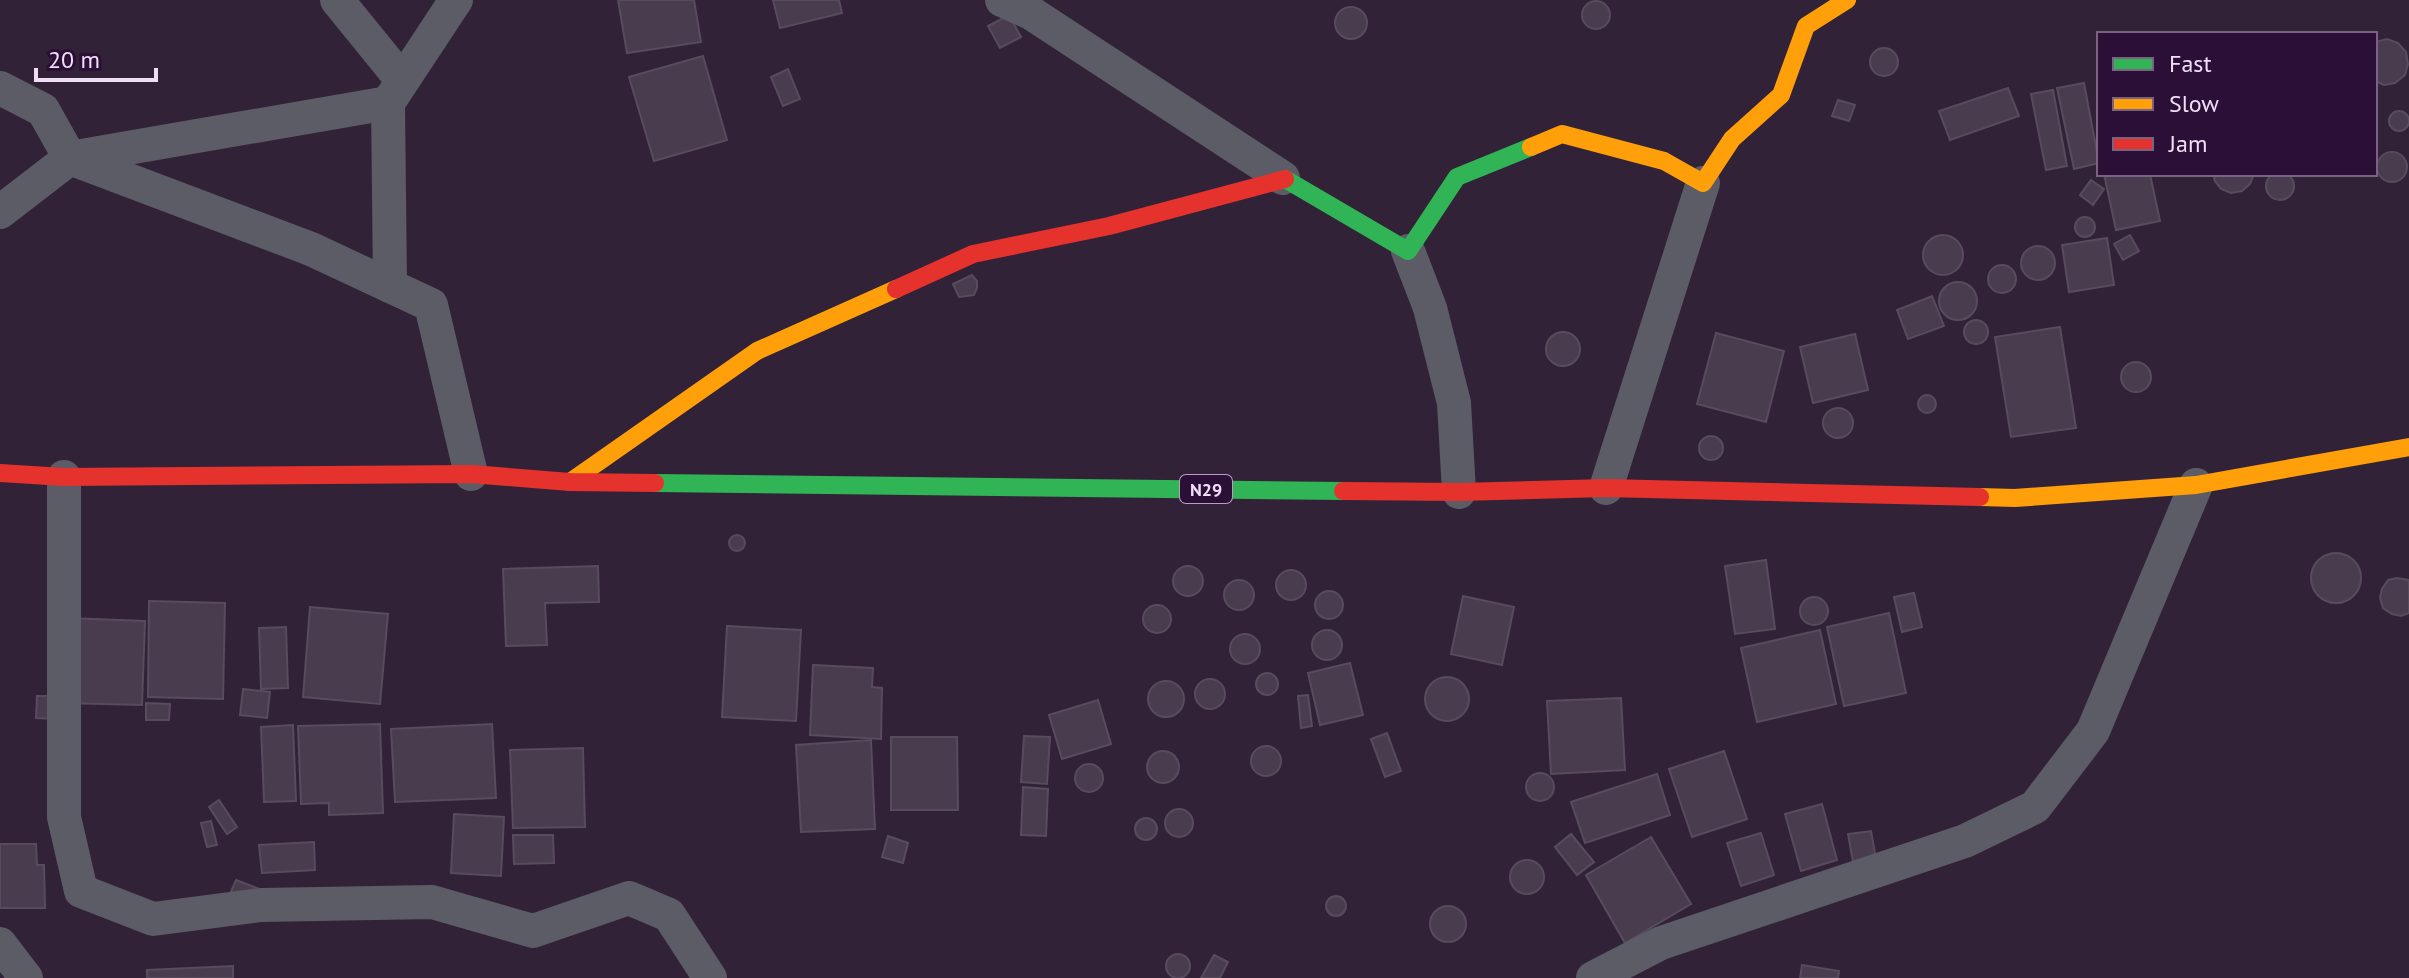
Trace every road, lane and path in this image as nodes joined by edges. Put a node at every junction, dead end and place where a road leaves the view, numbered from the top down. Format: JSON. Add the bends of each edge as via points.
{"nodes":[{"id":1,"x":337,"y":0,"type":"edge"},
{"id":2,"x":456,"y":0,"type":"edge"},
{"id":3,"x":1002,"y":0,"type":"edge"},
{"id":4,"x":1847,"y":0,"type":"edge"},
{"id":5,"x":0,"y":88,"type":"edge"},
{"id":6,"x":395,"y":91,"type":"junction"},
{"id":7,"x":70,"y":158,"type":"junction"},
{"id":8,"x":1283,"y":178,"type":"junction"},
{"id":9,"x":1703,"y":183,"type":"junction"},
{"id":10,"x":0,"y":212,"type":"edge"},
{"id":11,"x":1408,"y":251,"type":"junction"},
{"id":12,"x":390,"y":286,"type":"junction"},
{"id":13,"x":2409,"y":447,"type":"edge"},
{"id":14,"x":0,"y":473,"type":"edge"},
{"id":15,"x":471,"y":474,"type":"junction"},
{"id":16,"x":64,"y":477,"type":"junction"},
{"id":17,"x":570,"y":482,"type":"junction"},
{"id":18,"x":2196,"y":485,"type":"junction"},
{"id":19,"x":1606,"y":488,"type":"junction"},
{"id":20,"x":1459,"y":492,"type":"junction"},
{"id":21,"x":0,"y":944,"type":"edge"},
{"id":22,"x":26,"y":978,"type":"edge"},
{"id":23,"x":710,"y":978,"type":"edge"},
{"id":24,"x":1593,"y":978,"type":"edge"}],
"edges":[{"from":1,"to":6,"type":"street"},
{"from":2,"to":6,"type":"street"},
{"from":3,"to":8,"type":"street","via":[[1031,13]]},
{"from":4,"to":9,"type":"main road","via":[[1806,26],[1781,95],[1732,139]]},
{"from":5,"to":7,"type":"street","via":[[43,110]]},
{"from":6,"to":7,"type":"street"},
{"from":6,"to":12,"type":"street"},
{"from":7,"to":10,"type":"street"},
{"from":7,"to":12,"type":"street","via":[[311,249]]},
{"from":8,"to":11,"type":"main road"},
{"from":8,"to":17,"type":"main road","via":[[1109,226],[973,254],[757,351]]},
{"from":9,"to":11,"type":"main road","via":[[1664,161],[1562,134],[1457,177]]},
{"from":9,"to":19,"type":"street"},
{"from":11,"to":20,"type":"street","via":[[1430,308],[1454,403]]},
{"from":12,"to":15,"type":"street","via":[[431,305]]},
{"from":13,"to":18,"type":"main road","number":"N29"},
{"from":14,"to":16,"type":"main road","number":"N29"},
{"from":15,"to":16,"type":"main road","number":"N29"},
{"from":15,"to":17,"type":"main road","number":"N29"},
{"from":16,"to":23,"type":"street","via":[[64,817],[81,891],[153,919],[261,905],[432,902],[533,931],[629,898],[669,915]]},
{"from":17,"to":20,"type":"main road","number":"N29"},
{"from":18,"to":19,"type":"main road","number":"N29","via":[[2015,498]]},
{"from":18,"to":24,"type":"street","via":[[2093,731],[2035,807],[1965,841],[1661,943]]},
{"from":19,"to":20,"type":"main road","number":"N29"},
{"from":21,"to":22,"type":"street"}]}
